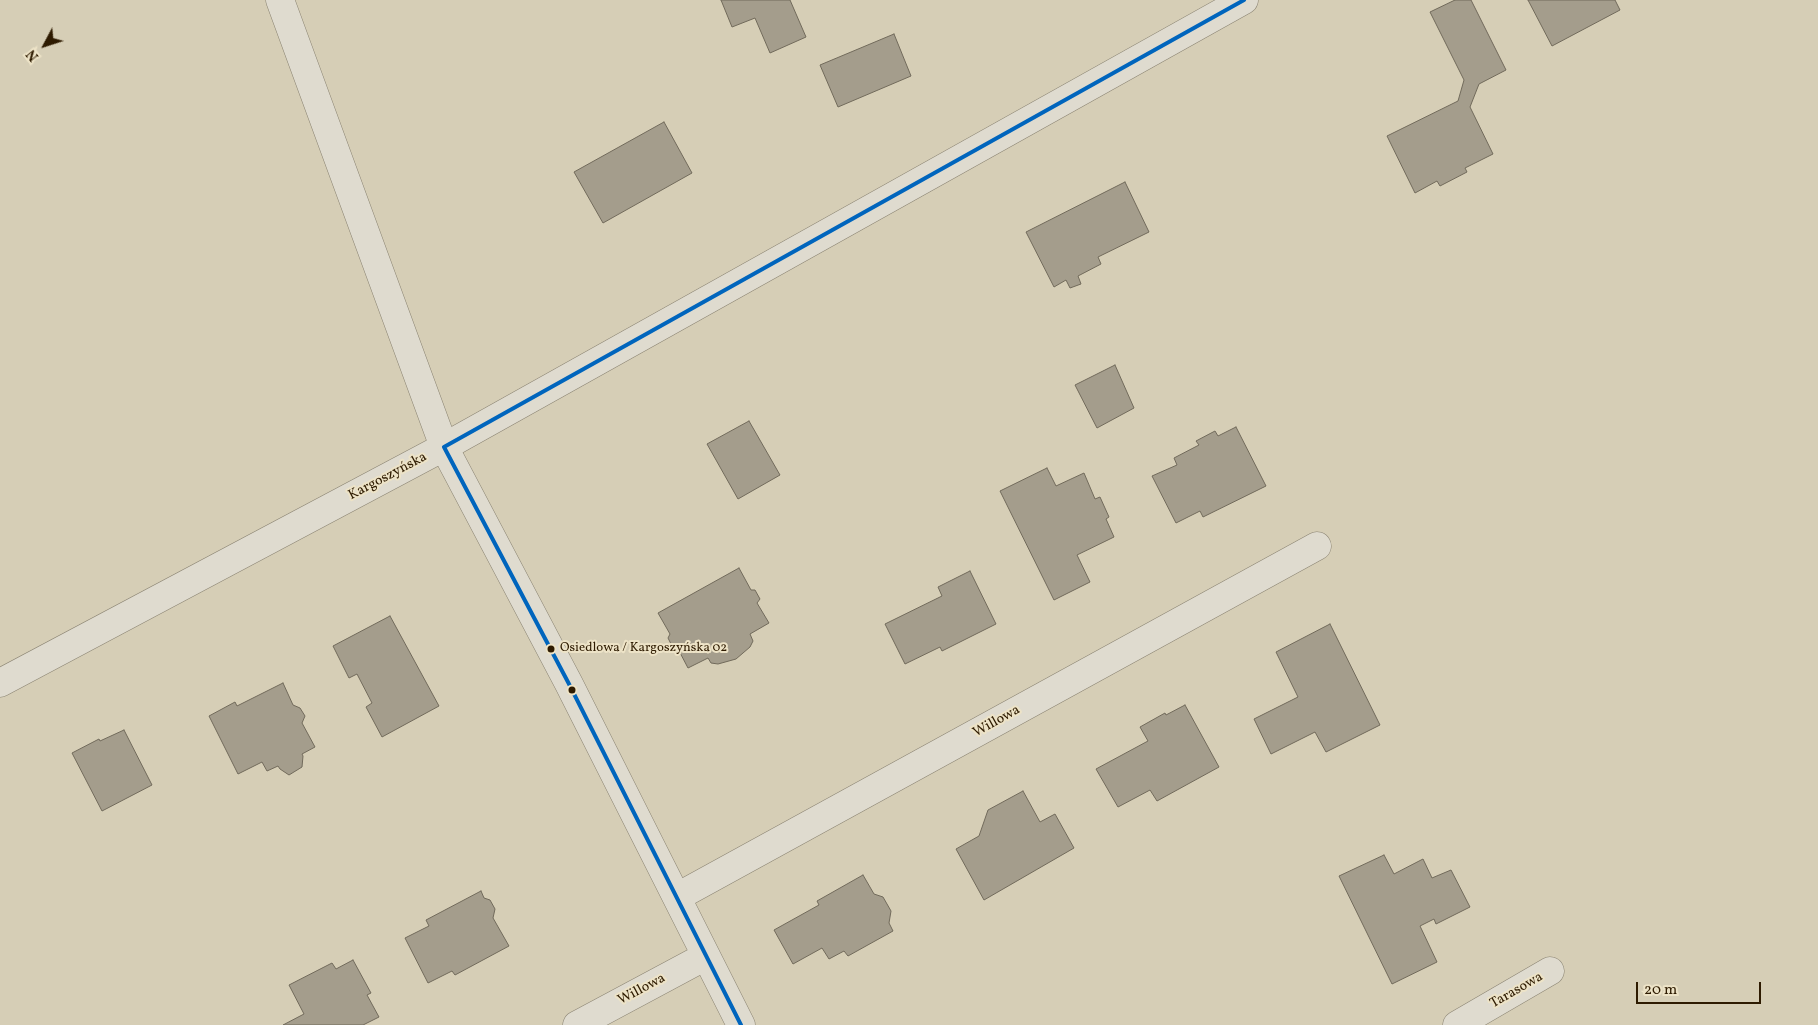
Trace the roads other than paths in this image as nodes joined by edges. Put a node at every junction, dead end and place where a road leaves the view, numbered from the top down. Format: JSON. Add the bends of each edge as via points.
{"nodes":[{"id":1,"x":280,"y":0,"type":"edge"},
{"id":2,"x":1244,"y":0,"type":"edge"},
{"id":3,"x":444,"y":447,"type":"junction"},
{"id":4,"x":1318,"y":546,"type":"dead end"},
{"id":5,"x":0,"y":684,"type":"edge"},
{"id":6,"x":677,"y":897,"type":"junction"},
{"id":7,"x":706,"y":956,"type":"junction"},
{"id":8,"x":1550,"y":972,"type":"dead end"},
{"id":9,"x":577,"y":1025,"type":"edge"},
{"id":10,"x":741,"y":1025,"type":"edge"},
{"id":11,"x":1457,"y":1025,"type":"edge"}],
"edges":[{"from":1,"to":3,"type":"street"},
{"from":2,"to":3,"type":"street","name":"Kargoszyńska"},
{"from":3,"to":5,"type":"street","name":"Kargoszyńska"},
{"from":3,"to":6,"type":"street"},
{"from":4,"to":6,"type":"street","name":"Willowa"},
{"from":6,"to":7,"type":"street"},
{"from":7,"to":9,"type":"street","name":"Willowa"},
{"from":7,"to":10,"type":"street"},
{"from":8,"to":11,"type":"street","name":"Tarasowa"}]}
